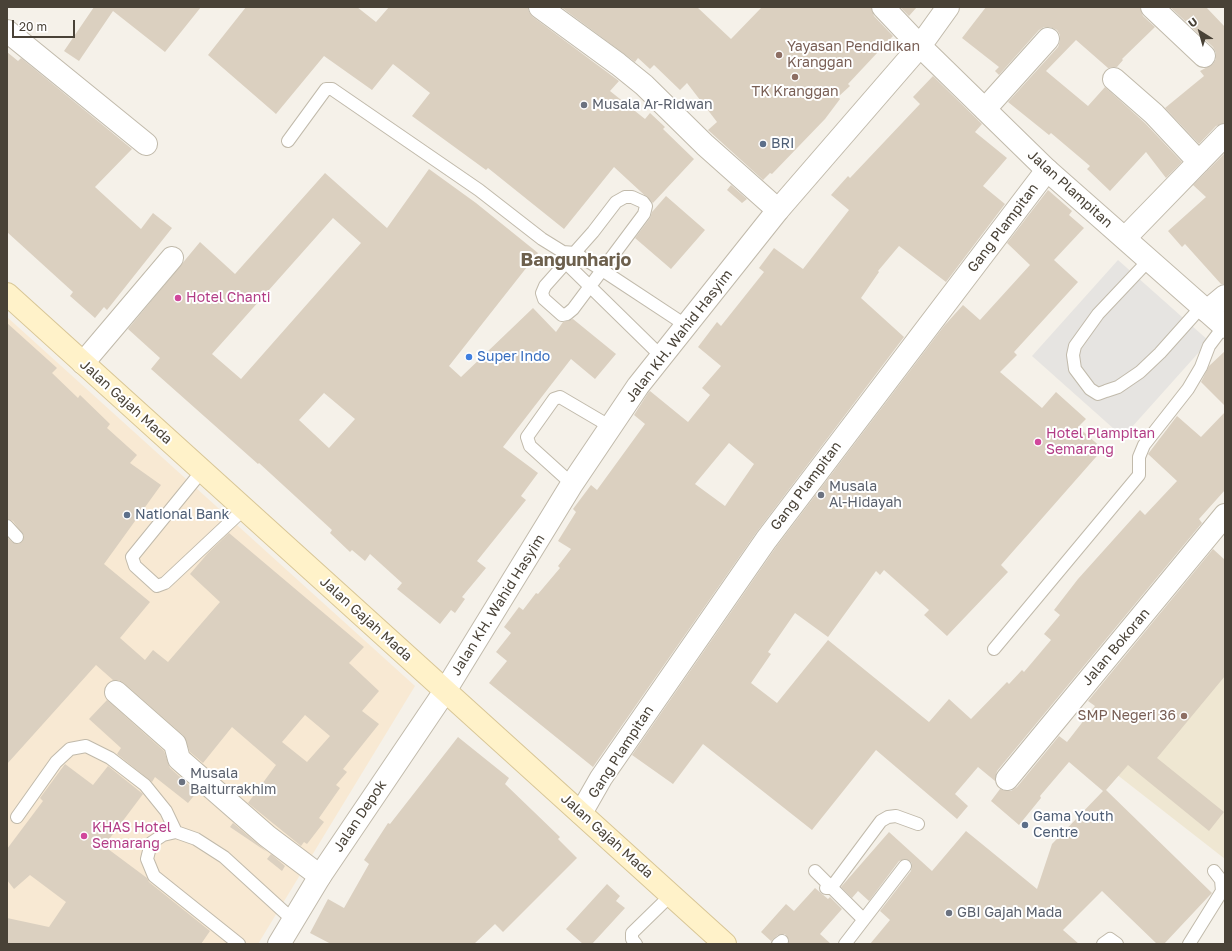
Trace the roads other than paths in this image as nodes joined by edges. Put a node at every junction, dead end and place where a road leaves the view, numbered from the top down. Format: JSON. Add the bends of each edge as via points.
{"nodes":[{"id":1,"x":540,"y":7,"type":"edge"},
{"id":2,"x":883,"y":7,"type":"edge"},
{"id":3,"x":948,"y":7,"type":"edge"},
{"id":4,"x":1152,"y":7,"type":"edge"},
{"id":5,"x":7,"y":31,"type":"edge"},
{"id":6,"x":1048,"y":39,"type":"dead end"},
{"id":7,"x":920,"y":46,"type":"junction"},
{"id":8,"x":1204,"y":56,"type":"dead end"},
{"id":9,"x":1114,"y":79,"type":"dead end"},
{"id":10,"x":985,"y":109,"type":"junction"},
{"id":11,"x":1225,"y":135,"type":"edge"},
{"id":12,"x":288,"y":141,"type":"dead end"},
{"id":13,"x":146,"y":144,"type":"dead end"},
{"id":14,"x":1199,"y":162,"type":"junction"},
{"id":15,"x":1047,"y":170,"type":"junction"},
{"id":16,"x":778,"y":210,"type":"junction"},
{"id":17,"x":1125,"y":238,"type":"junction"},
{"id":18,"x":568,"y":256,"type":"junction"},
{"id":19,"x":172,"y":258,"type":"dead end"},
{"id":20,"x":1150,"y":260,"type":"junction"},
{"id":21,"x":602,"y":270,"type":"junction"},
{"id":22,"x":590,"y":287,"type":"junction"},
{"id":23,"x":7,"y":294,"type":"edge"},
{"id":24,"x":1225,"y":296,"type":"edge"},
{"id":25,"x":1205,"y":308,"type":"junction"},
{"id":26,"x":687,"y":326,"type":"junction"},
{"id":27,"x":1225,"y":327,"type":"edge"},
{"id":28,"x":662,"y":357,"type":"junction"},
{"id":29,"x":83,"y":363,"type":"junction"},
{"id":30,"x":611,"y":427,"type":"junction"},
{"id":31,"x":202,"y":471,"type":"junction"},
{"id":32,"x":572,"y":484,"type":"junction"},
{"id":33,"x":244,"y":509,"type":"junction"},
{"id":34,"x":1225,"y":515,"type":"edge"},
{"id":35,"x":7,"y":526,"type":"edge"},
{"id":36,"x":17,"y":537,"type":"dead end"},
{"id":37,"x":994,"y":648,"type":"dead end"},
{"id":38,"x":445,"y":691,"type":"junction"},
{"id":39,"x":116,"y":692,"type":"dead end"},
{"id":40,"x":1006,"y":779,"type":"dead end"},
{"id":41,"x":581,"y":813,"type":"junction"},
{"id":42,"x":17,"y":817,"type":"dead end"},
{"id":43,"x":918,"y":824,"type":"dead end"},
{"id":44,"x":176,"y":832,"type":"junction"},
{"id":45,"x":905,"y":866,"type":"dead end"},
{"id":46,"x":815,"y":871,"type":"dead end"},
{"id":47,"x":1214,"y":871,"type":"dead end"},
{"id":48,"x":320,"y":876,"type":"junction"},
{"id":49,"x":828,"y":888,"type":"junction"},
{"id":50,"x":671,"y":894,"type":"junction"},
{"id":51,"x":863,"y":919,"type":"junction"},
{"id":52,"x":293,"y":920,"type":"junction"},
{"id":53,"x":239,"y":944,"type":"edge"},
{"id":54,"x":279,"y":944,"type":"edge"},
{"id":55,"x":636,"y":944,"type":"edge"},
{"id":56,"x":726,"y":944,"type":"edge"},
{"id":57,"x":845,"y":944,"type":"edge"},
{"id":58,"x":1103,"y":944,"type":"edge"},
{"id":59,"x":1117,"y":944,"type":"edge"},
{"id":60,"x":1189,"y":944,"type":"edge"}],
"edges":[{"from":1,"to":16,"type":"street","via":[[644,84],[705,145]]},
{"from":2,"to":7,"type":"street","name":"Jalan Plampitan"},
{"from":3,"to":7,"type":"street","name":"Jalan KH. Wahid Hasyim"},
{"from":4,"to":8,"type":"street"},
{"from":5,"to":13,"type":"street"},
{"from":6,"to":10,"type":"street"},
{"from":7,"to":10,"type":"street","name":"Jalan Plampitan"},
{"from":7,"to":16,"type":"street","name":"Jalan KH. Wahid Hasyim"},
{"from":9,"to":14,"type":"street","via":[[1154,114]]},
{"from":10,"to":15,"type":"street","name":"Jalan Plampitan"},
{"from":11,"to":14,"type":"street"},
{"from":12,"to":18,"type":"lane","via":[[326,89],[332,89],[479,190]]},
{"from":14,"to":17,"type":"street"},
{"from":15,"to":17,"type":"street","name":"Jalan Plampitan"},
{"from":15,"to":41,"type":"street","name":"Gang Plampitan","via":[[766,540],[601,778]]},
{"from":16,"to":26,"type":"street","name":"Jalan KH. Wahid Hasyim"},
{"from":17,"to":20,"type":"street","name":"Jalan Plampitan"},
{"from":18,"to":21,"type":"lane"},
{"from":18,"to":21,"type":"lane","via":[[616,202],[625,197],[643,202],[646,206],[644,214]]},
{"from":18,"to":22,"type":"lane"},
{"from":18,"to":22,"type":"lane","via":[[545,286],[542,293],[544,299],[562,315],[567,314]]},
{"from":19,"to":29,"type":"street"},
{"from":20,"to":25,"type":"street","name":"Jalan Plampitan"},
{"from":20,"to":25,"type":"lane","via":[[1098,314],[1075,346],[1073,355],[1076,368],[1090,389],[1098,394],[1118,387],[1140,372]]},
{"from":21,"to":22,"type":"lane"},
{"from":21,"to":26,"type":"lane"},
{"from":22,"to":28,"type":"lane"},
{"from":23,"to":29,"type":"main road","name":"Jalan Gajah Mada"},
{"from":24,"to":25,"type":"street"},
{"from":25,"to":27,"type":"street","name":"Jalan Plampitan"},
{"from":26,"to":28,"type":"street","name":"Jalan KH. Wahid Hasyim"},
{"from":27,"to":37,"type":"lane","via":[[1209,346],[1201,367],[1188,389],[1144,445],[1139,457],[1139,475]]},
{"from":28,"to":30,"type":"street","name":"Jalan KH. Wahid Hasyim","via":[[638,386]]},
{"from":29,"to":31,"type":"main road","name":"Jalan Gajah Mada"},
{"from":30,"to":32,"type":"street","name":"Jalan KH. Wahid Hasyim"},
{"from":30,"to":32,"type":"lane","via":[[560,397],[554,398],[527,437],[530,446]]},
{"from":31,"to":33,"type":"main road","name":"Jalan Gajah Mada"},
{"from":31,"to":33,"type":"lane","via":[[132,557],[135,566],[157,586],[165,583]]},
{"from":32,"to":38,"type":"street","name":"Jalan KH. Wahid Hasyim"},
{"from":33,"to":38,"type":"main road","name":"Jalan Gajah Mada"},
{"from":34,"to":40,"type":"street","name":"Jalan Bokoran"},
{"from":35,"to":36,"type":"lane"},
{"from":38,"to":41,"type":"main road","name":"Jalan Gajah Mada"},
{"from":38,"to":48,"type":"street","name":"Jalan Depok"},
{"from":39,"to":48,"type":"street","via":[[175,744],[179,759],[267,836]]},
{"from":41,"to":50,"type":"main road","name":"Jalan Gajah Mada"},
{"from":42,"to":44,"type":"lane","via":[[56,762],[70,750],[86,746],[110,758],[145,785],[166,811]]},
{"from":43,"to":49,"type":"lane","via":[[896,816],[881,821]]},
{"from":44,"to":52,"type":"lane","via":[[196,838],[224,857]]},
{"from":44,"to":53,"type":"lane","via":[[163,834],[150,843],[147,859],[154,876]]},
{"from":45,"to":51,"type":"lane"},
{"from":46,"to":49,"type":"lane"},
{"from":47,"to":60,"type":"lane","via":[[1221,880],[1222,891]]},
{"from":48,"to":52,"type":"street","name":"Jalan Depok"},
{"from":49,"to":51,"type":"lane"},
{"from":50,"to":55,"type":"lane","via":[[632,933],[632,939]]},
{"from":50,"to":56,"type":"main road","name":"Jalan Gajah Mada"},
{"from":51,"to":57,"type":"lane"},
{"from":52,"to":54,"type":"street","name":"Jalan Depok"},
{"from":58,"to":59,"type":"lane","via":[[1110,939]]}]}
